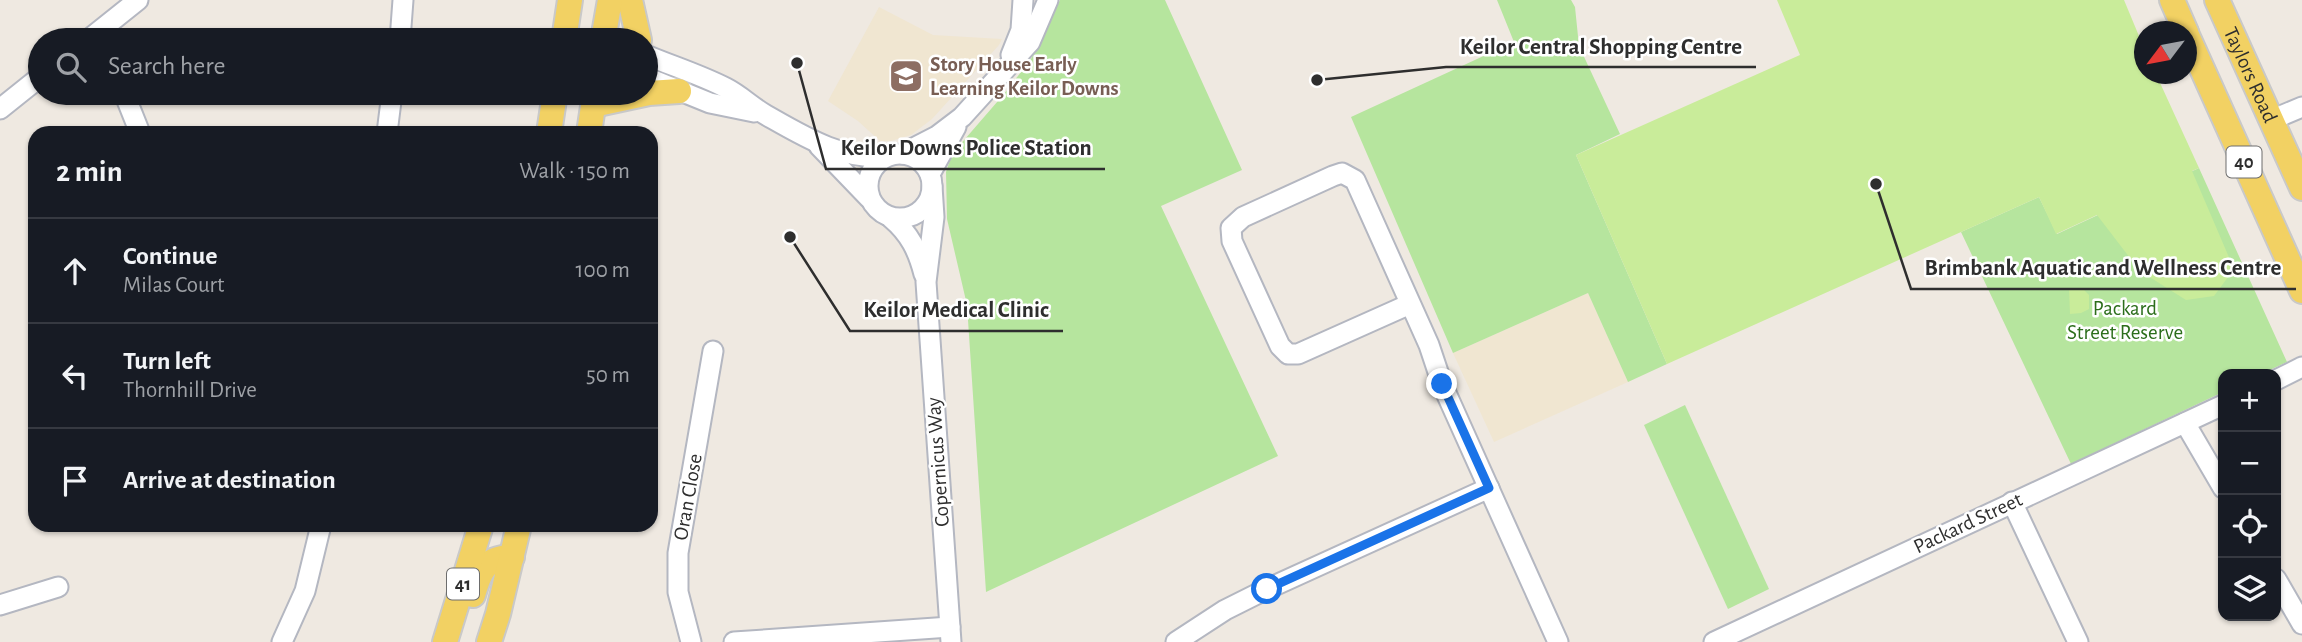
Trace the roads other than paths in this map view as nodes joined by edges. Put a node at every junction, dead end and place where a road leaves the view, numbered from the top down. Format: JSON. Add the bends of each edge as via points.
{"nodes":[{"id":1,"x":138,"y":0,"type":"edge"},
{"id":2,"x":403,"y":0,"type":"edge"},
{"id":3,"x":570,"y":0,"type":"edge"},
{"id":4,"x":610,"y":0,"type":"edge"},
{"id":5,"x":630,"y":0,"type":"edge"},
{"id":6,"x":1023,"y":0,"type":"edge"},
{"id":7,"x":1047,"y":0,"type":"edge"},
{"id":8,"x":2172,"y":0,"type":"edge"},
{"id":9,"x":2217,"y":0,"type":"edge"},
{"id":10,"x":2181,"y":21,"type":"edge"},
{"id":11,"x":104,"y":28,"type":"edge"},
{"id":12,"x":401,"y":28,"type":"edge"},
{"id":13,"x":567,"y":28,"type":"edge"},
{"id":14,"x":606,"y":28,"type":"edge"},
{"id":15,"x":636,"y":28,"type":"edge"},
{"id":16,"x":2197,"y":57,"type":"edge"},
{"id":17,"x":658,"y":60,"type":"edge"},
{"id":18,"x":1004,"y":69,"type":"junction"},
{"id":19,"x":658,"y":82,"type":"edge"},
{"id":20,"x":28,"y":87,"type":"edge"},
{"id":21,"x":679,"y":91,"type":"junction"},
{"id":22,"x":658,"y":92,"type":"edge"},
{"id":23,"x":129,"y":105,"type":"edge"},
{"id":24,"x":390,"y":105,"type":"edge"},
{"id":25,"x":553,"y":105,"type":"edge"},
{"id":26,"x":593,"y":105,"type":"edge"},
{"id":27,"x":2302,"y":107,"type":"edge"},
{"id":28,"x":0,"y":109,"type":"edge"},
{"id":29,"x":766,"y":115,"type":"junction"},
{"id":30,"x":962,"y":117,"type":"junction"},
{"id":31,"x":2271,"y":120,"type":"junction"},
{"id":32,"x":137,"y":126,"type":"edge"},
{"id":33,"x":388,"y":126,"type":"edge"},
{"id":34,"x":550,"y":126,"type":"edge"},
{"id":35,"x":590,"y":126,"type":"edge"},
{"id":36,"x":813,"y":140,"type":"junction"},
{"id":37,"x":894,"y":155,"type":"junction"},
{"id":38,"x":931,"y":180,"type":"junction"},
{"id":39,"x":2302,"y":188,"type":"edge"},
{"id":40,"x":869,"y":198,"type":"junction"},
{"id":41,"x":891,"y":218,"type":"junction"},
{"id":42,"x":926,"y":282,"type":"junction"},
{"id":43,"x":2302,"y":291,"type":"edge"},
{"id":44,"x":1410,"y":304,"type":"junction"},
{"id":45,"x":713,"y":351,"type":"dead end"},
{"id":46,"x":2302,"y":368,"type":"edge"},
{"id":47,"x":2281,"y":378,"type":"edge"},
{"id":48,"x":2218,"y":407,"type":"edge"},
{"id":49,"x":2185,"y":423,"type":"junction"},
{"id":50,"x":2218,"y":479,"type":"edge"},
{"id":51,"x":1489,"y":488,"type":"junction"},
{"id":52,"x":2012,"y":502,"type":"junction"},
{"id":53,"x":319,"y":532,"type":"edge"},
{"id":54,"x":479,"y":532,"type":"edge"},
{"id":55,"x":517,"y":532,"type":"edge"},
{"id":56,"x":512,"y":557,"type":"junction"},
{"id":57,"x":58,"y":587,"type":"dead end"},
{"id":58,"x":2281,"y":588,"type":"edge"},
{"id":59,"x":0,"y":605,"type":"edge"},
{"id":60,"x":2302,"y":624,"type":"edge"},
{"id":61,"x":951,"y":635,"type":"edge"},
{"id":62,"x":282,"y":642,"type":"edge"},
{"id":63,"x":445,"y":642,"type":"edge"},
{"id":64,"x":458,"y":642,"type":"edge"},
{"id":65,"x":489,"y":642,"type":"edge"},
{"id":66,"x":691,"y":642,"type":"edge"},
{"id":67,"x":734,"y":642,"type":"edge"},
{"id":68,"x":1176,"y":642,"type":"edge"},
{"id":69,"x":1558,"y":642,"type":"edge"},
{"id":70,"x":1714,"y":642,"type":"edge"},
{"id":71,"x":2078,"y":642,"type":"edge"}],
"edges":[{"from":1,"to":11,"type":"street"},
{"from":2,"to":12,"type":"street"},
{"from":3,"to":13,"type":"main road"},
{"from":4,"to":14,"type":"main road"},
{"from":5,"to":15,"type":"main road"},
{"from":6,"to":7,"type":"street","via":[[1033,4]]},
{"from":6,"to":18,"type":"street","via":[[1021,30]]},
{"from":7,"to":18,"type":"street","via":[[1034,35]]},
{"from":8,"to":10,"type":"main road","name":"Taylors Road","number":"40"},
{"from":9,"to":31,"type":"main road","name":"Taylors Road","number":"40"},
{"from":16,"to":43,"type":"main road","name":"Taylors Road","number":"40"},
{"from":17,"to":29,"type":"street","via":[[726,88]]},
{"from":18,"to":30,"type":"street"},
{"from":19,"to":21,"type":"street"},
{"from":20,"to":28,"type":"street"},
{"from":21,"to":22,"type":"main road"},
{"from":21,"to":29,"type":"street"},
{"from":23,"to":32,"type":"street"},
{"from":24,"to":33,"type":"street"},
{"from":25,"to":34,"type":"main road"},
{"from":26,"to":35,"type":"main road"},
{"from":27,"to":31,"type":"street"},
{"from":29,"to":36,"type":"street"},
{"from":30,"to":37,"type":"street","via":[[937,136]]},
{"from":30,"to":38,"type":"street"},
{"from":31,"to":39,"type":"main road","name":"Taylors Road","number":"40"},
{"from":36,"to":37,"type":"street","via":[[853,156]]},
{"from":36,"to":40,"type":"street"},
{"from":37,"to":38,"type":"street","via":[[916,158]]},
{"from":37,"to":40,"type":"street","via":[[872,169]]},
{"from":38,"to":41,"type":"street","via":[[929,201],[920,212],[906,219]]},
{"from":38,"to":42,"type":"street","name":"Copernicus Way","via":[[934,218]]},
{"from":40,"to":41,"type":"street"},
{"from":41,"to":42,"type":"street","name":"Copernicus Way","via":[[912,241]]},
{"from":42,"to":61,"type":"street","name":"Copernicus Way"},
{"from":44,"to":44,"type":"street","via":[[1298,354],[1288,354],[1232,241],[1231,228],[1243,217],[1333,176],[1349,175]]},
{"from":44,"to":51,"type":"street"},
{"from":45,"to":66,"type":"street","name":"Oran Close","via":[[678,553],[678,592]]},
{"from":46,"to":47,"type":"street"},
{"from":48,"to":49,"type":"street","name":"Packard Street"},
{"from":49,"to":50,"type":"street"},
{"from":49,"to":52,"type":"street","name":"Packard Street"},
{"from":51,"to":68,"type":"street","via":[[1267,589]]},
{"from":51,"to":69,"type":"street"},
{"from":52,"to":70,"type":"street","name":"Packard Street"},
{"from":52,"to":71,"type":"street"},
{"from":53,"to":62,"type":"street","via":[[305,591]]},
{"from":54,"to":63,"type":"main road","number":"41"},
{"from":55,"to":56,"type":"main road","number":"41"},
{"from":56,"to":64,"type":"main road","via":[[494,560],[482,569]]},
{"from":56,"to":65,"type":"main road","number":"41"},
{"from":57,"to":59,"type":"street"},
{"from":58,"to":60,"type":"street"},
{"from":61,"to":67,"type":"street"}]}
